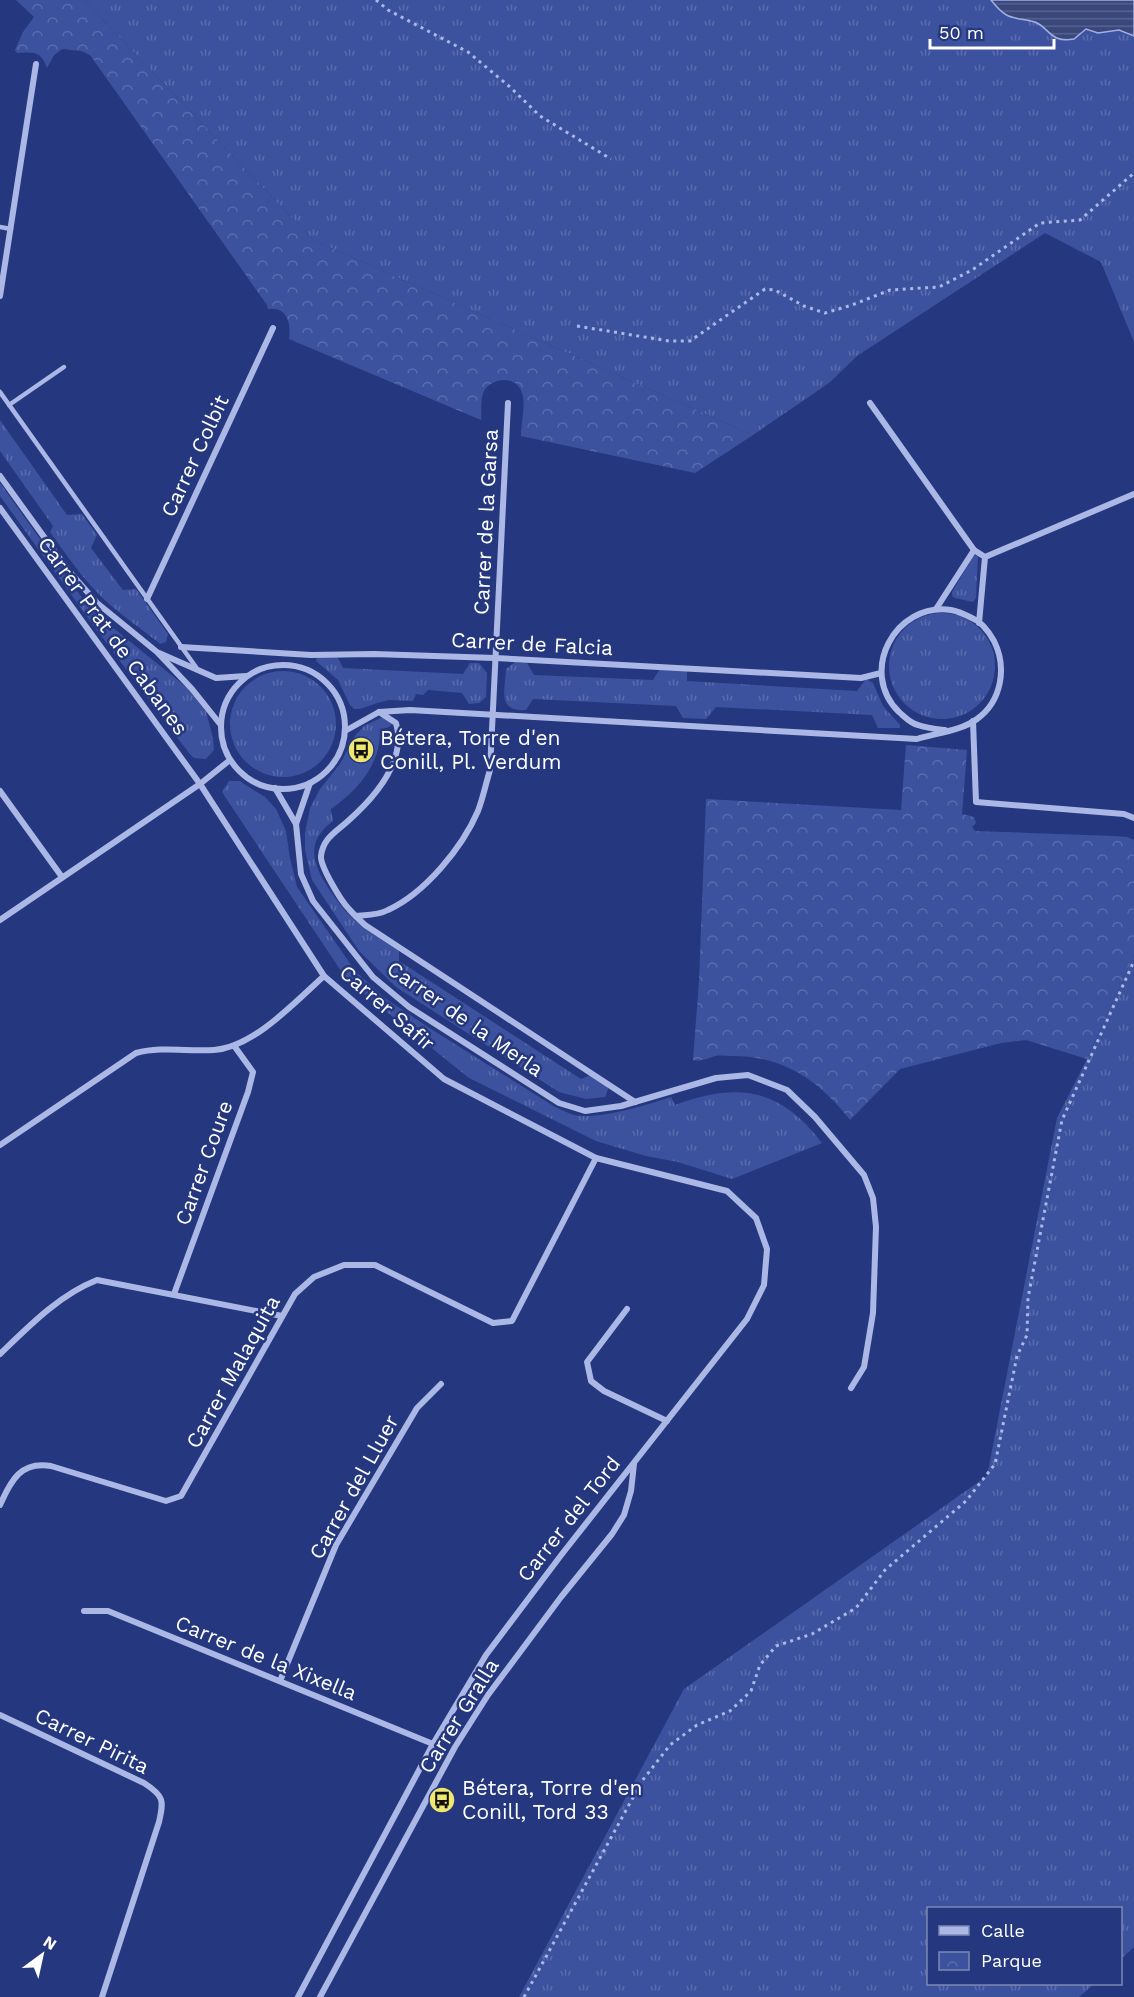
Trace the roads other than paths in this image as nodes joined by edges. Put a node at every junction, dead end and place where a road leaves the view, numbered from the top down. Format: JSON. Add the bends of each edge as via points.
{"nodes":[{"id":1,"x":36,"y":64,"type":"dead end"},
{"id":2,"x":0,"y":227,"type":"edge"},
{"id":3,"x":11,"y":229,"type":"junction"},
{"id":4,"x":0,"y":296,"type":"edge"},
{"id":5,"x":273,"y":328,"type":"dead end"},
{"id":6,"x":63,"y":367,"type":"dead end"},
{"id":7,"x":0,"y":392,"type":"edge"},
{"id":8,"x":508,"y":403,"type":"dead end"},
{"id":9,"x":870,"y":403,"type":"dead end"},
{"id":10,"x":9,"y":405,"type":"junction"},
{"id":11,"x":0,"y":476,"type":"edge"},
{"id":12,"x":1134,"y":494,"type":"edge"},
{"id":13,"x":0,"y":508,"type":"edge"},
{"id":14,"x":974,"y":550,"type":"junction"},
{"id":15,"x":985,"y":557,"type":"junction"},
{"id":16,"x":147,"y":599,"type":"junction"},
{"id":17,"x":936,"y":609,"type":"junction"},
{"id":18,"x":979,"y":623,"type":"junction"},
{"id":19,"x":181,"y":647,"type":"junction"},
{"id":20,"x":157,"y":652,"type":"junction"},
{"id":21,"x":495,"y":658,"type":"junction"},
{"id":22,"x":198,"y":670,"type":"junction"},
{"id":23,"x":881,"y":673,"type":"junction"},
{"id":24,"x":246,"y":676,"type":"junction"},
{"id":25,"x":379,"y":711,"type":"junction"},
{"id":26,"x":493,"y":715,"type":"junction"},
{"id":27,"x":973,"y":721,"type":"junction"},
{"id":28,"x":220,"y":724,"type":"junction"},
{"id":29,"x":945,"y":730,"type":"junction"},
{"id":30,"x":345,"y":731,"type":"junction"},
{"id":31,"x":230,"y":760,"type":"junction"},
{"id":32,"x":310,"y":783,"type":"junction"},
{"id":33,"x":200,"y":784,"type":"junction"},
{"id":34,"x":275,"y":788,"type":"junction"},
{"id":35,"x":0,"y":791,"type":"edge"},
{"id":36,"x":1134,"y":818,"type":"edge"},
{"id":37,"x":296,"y":824,"type":"junction"},
{"id":38,"x":62,"y":877,"type":"junction"},
{"id":39,"x":356,"y":916,"type":"junction"},
{"id":40,"x":0,"y":920,"type":"edge"},
{"id":41,"x":324,"y":976,"type":"junction"},
{"id":42,"x":235,"y":1047,"type":"junction"},
{"id":43,"x":635,"y":1102,"type":"junction"},
{"id":44,"x":0,"y":1145,"type":"edge"},
{"id":45,"x":596,"y":1158,"type":"junction"},
{"id":46,"x":174,"y":1294,"type":"junction"},
{"id":47,"x":627,"y":1309,"type":"dead end"},
{"id":48,"x":282,"y":1316,"type":"junction"},
{"id":49,"x":0,"y":1354,"type":"edge"},
{"id":50,"x":441,"y":1384,"type":"dead end"},
{"id":51,"x":851,"y":1388,"type":"dead end"},
{"id":52,"x":667,"y":1421,"type":"junction"},
{"id":53,"x":634,"y":1463,"type":"junction"},
{"id":54,"x":0,"y":1504,"type":"edge"},
{"id":55,"x":84,"y":1611,"type":"dead end"},
{"id":56,"x":280,"y":1681,"type":"junction"},
{"id":57,"x":0,"y":1715,"type":"edge"},
{"id":58,"x":433,"y":1744,"type":"junction"},
{"id":59,"x":102,"y":1997,"type":"edge"},
{"id":60,"x":298,"y":1997,"type":"edge"},
{"id":61,"x":320,"y":1997,"type":"edge"}],
"edges":[{"from":1,"to":3,"type":"street"},
{"from":2,"to":3,"type":"lane"},
{"from":3,"to":4,"type":"street"},
{"from":5,"to":16,"type":"street","name":"Carrer Colbit"},
{"from":6,"to":10,"type":"lane"},
{"from":7,"to":10,"type":"lane"},
{"from":8,"to":21,"type":"street","name":"Carrer de la Garsa"},
{"from":9,"to":14,"type":"street"},
{"from":10,"to":16,"type":"lane"},
{"from":11,"to":20,"type":"street","via":[[68,570],[97,603]]},
{"from":12,"to":15,"type":"street"},
{"from":13,"to":33,"type":"street","name":"Carrer Prat de Cabanes"},
{"from":14,"to":15,"type":"street"},
{"from":14,"to":17,"type":"street"},
{"from":15,"to":18,"type":"street"},
{"from":16,"to":19,"type":"lane"},
{"from":17,"to":18,"type":"street","via":[[953,610]]},
{"from":17,"to":23,"type":"street","via":[[908,619],[894,631],[886,645]]},
{"from":18,"to":27,"type":"street","via":[[989,632],[1000,653],[1003,672],[996,698]]},
{"from":19,"to":21,"type":"street","name":"Carrer de Falcia","via":[[311,655]]},
{"from":19,"to":22,"type":"lane"},
{"from":20,"to":22,"type":"street"},
{"from":20,"to":28,"type":"street"},
{"from":21,"to":23,"type":"street","name":"Carrer de Falcia","via":[[861,678]]},
{"from":21,"to":26,"type":"street","name":"Carrer de la Garsa"},
{"from":22,"to":24,"type":"street","via":[[216,678]]},
{"from":23,"to":29,"type":"street","via":[[885,691],[907,720]]},
{"from":24,"to":28,"type":"street","via":[[224,705]]},
{"from":24,"to":30,"type":"street","via":[[264,667],[284,664],[304,668],[322,678],[343,711]]},
{"from":25,"to":26,"type":"street"},
{"from":25,"to":30,"type":"street"},
{"from":25,"to":39,"type":"street","name":"Carrer de la Merla","via":[[396,723],[400,736],[396,758],[386,781],[349,821],[327,838],[321,858],[327,875]]},
{"from":26,"to":29,"type":"street","via":[[917,739]]},
{"from":26,"to":39,"type":"street","name":"Carrer de la Garsa","via":[[490,770],[478,811],[459,844],[435,874],[405,900],[386,912]]},
{"from":27,"to":29,"type":"street"},
{"from":27,"to":36,"type":"street","via":[[976,802]]},
{"from":28,"to":31,"type":"street","via":[[222,743]]},
{"from":30,"to":32,"type":"street","via":[[334,762]]},
{"from":31,"to":33,"type":"street"},
{"from":31,"to":34,"type":"street","via":[[257,784]]},
{"from":32,"to":34,"type":"street"},
{"from":32,"to":37,"type":"street","name":"Carrer de la Merla"},
{"from":33,"to":38,"type":"street"},
{"from":33,"to":41,"type":"street","name":"Carrer Safir"},
{"from":34,"to":37,"type":"street","name":"Carrer de la Merla"},
{"from":35,"to":38,"type":"street"},
{"from":37,"to":43,"type":"street","name":"Carrer de la Merla","via":[[301,874],[313,901],[373,977],[409,1007],[560,1103],[585,1111]]},
{"from":38,"to":40,"type":"street"},
{"from":39,"to":43,"type":"street","name":"Carrer de la Merla"},
{"from":41,"to":42,"type":"street","via":[[256,1035]]},
{"from":41,"to":45,"type":"street","name":"Carrer Safir","via":[[444,1079]]},
{"from":42,"to":44,"type":"street","via":[[150,1049],[136,1053]]},
{"from":42,"to":46,"type":"street","name":"Carrer Coure","via":[[253,1072]]},
{"from":43,"to":51,"type":"street","name":"Carrer de la Merla","via":[[716,1078],[748,1075],[787,1090],[864,1175],[873,1198],[876,1227],[873,1313],[864,1367]]},
{"from":45,"to":48,"type":"street","name":"Carrer Malaquita","via":[[512,1321],[493,1323],[375,1265],[344,1265],[314,1277],[295,1294]]},
{"from":45,"to":52,"type":"street","name":"Carrer del Tord","via":[[727,1191],[756,1218],[767,1248],[764,1285],[747,1319]]},
{"from":46,"to":48,"type":"street"},
{"from":46,"to":49,"type":"street","via":[[97,1280],[80,1287],[33,1322]]},
{"from":47,"to":52,"type":"street","via":[[587,1362],[591,1381]]},
{"from":48,"to":54,"type":"street","name":"Carrer Malaquita","via":[[181,1496],[166,1501],[38,1464],[22,1471],[10,1483]]},
{"from":50,"to":56,"type":"street","name":"Carrer del Lluer","via":[[417,1408],[336,1545]]},
{"from":52,"to":53,"type":"street","name":"Carrer del Tord"},
{"from":53,"to":58,"type":"street","name":"Carrer del Tord","via":[[486,1655]]},
{"from":53,"to":61,"type":"street","name":"Carrer Gralla","via":[[624,1515],[488,1695],[455,1748]]},
{"from":55,"to":56,"type":"street","name":"Carrer de la Xixella","via":[[108,1611]]},
{"from":56,"to":58,"type":"street","name":"Carrer de la Xixella"},
{"from":57,"to":59,"type":"street","name":"Carrer Pirita","via":[[144,1783],[157,1791],[163,1803]]},
{"from":58,"to":60,"type":"street","name":"Carrer del Tord"}]}
